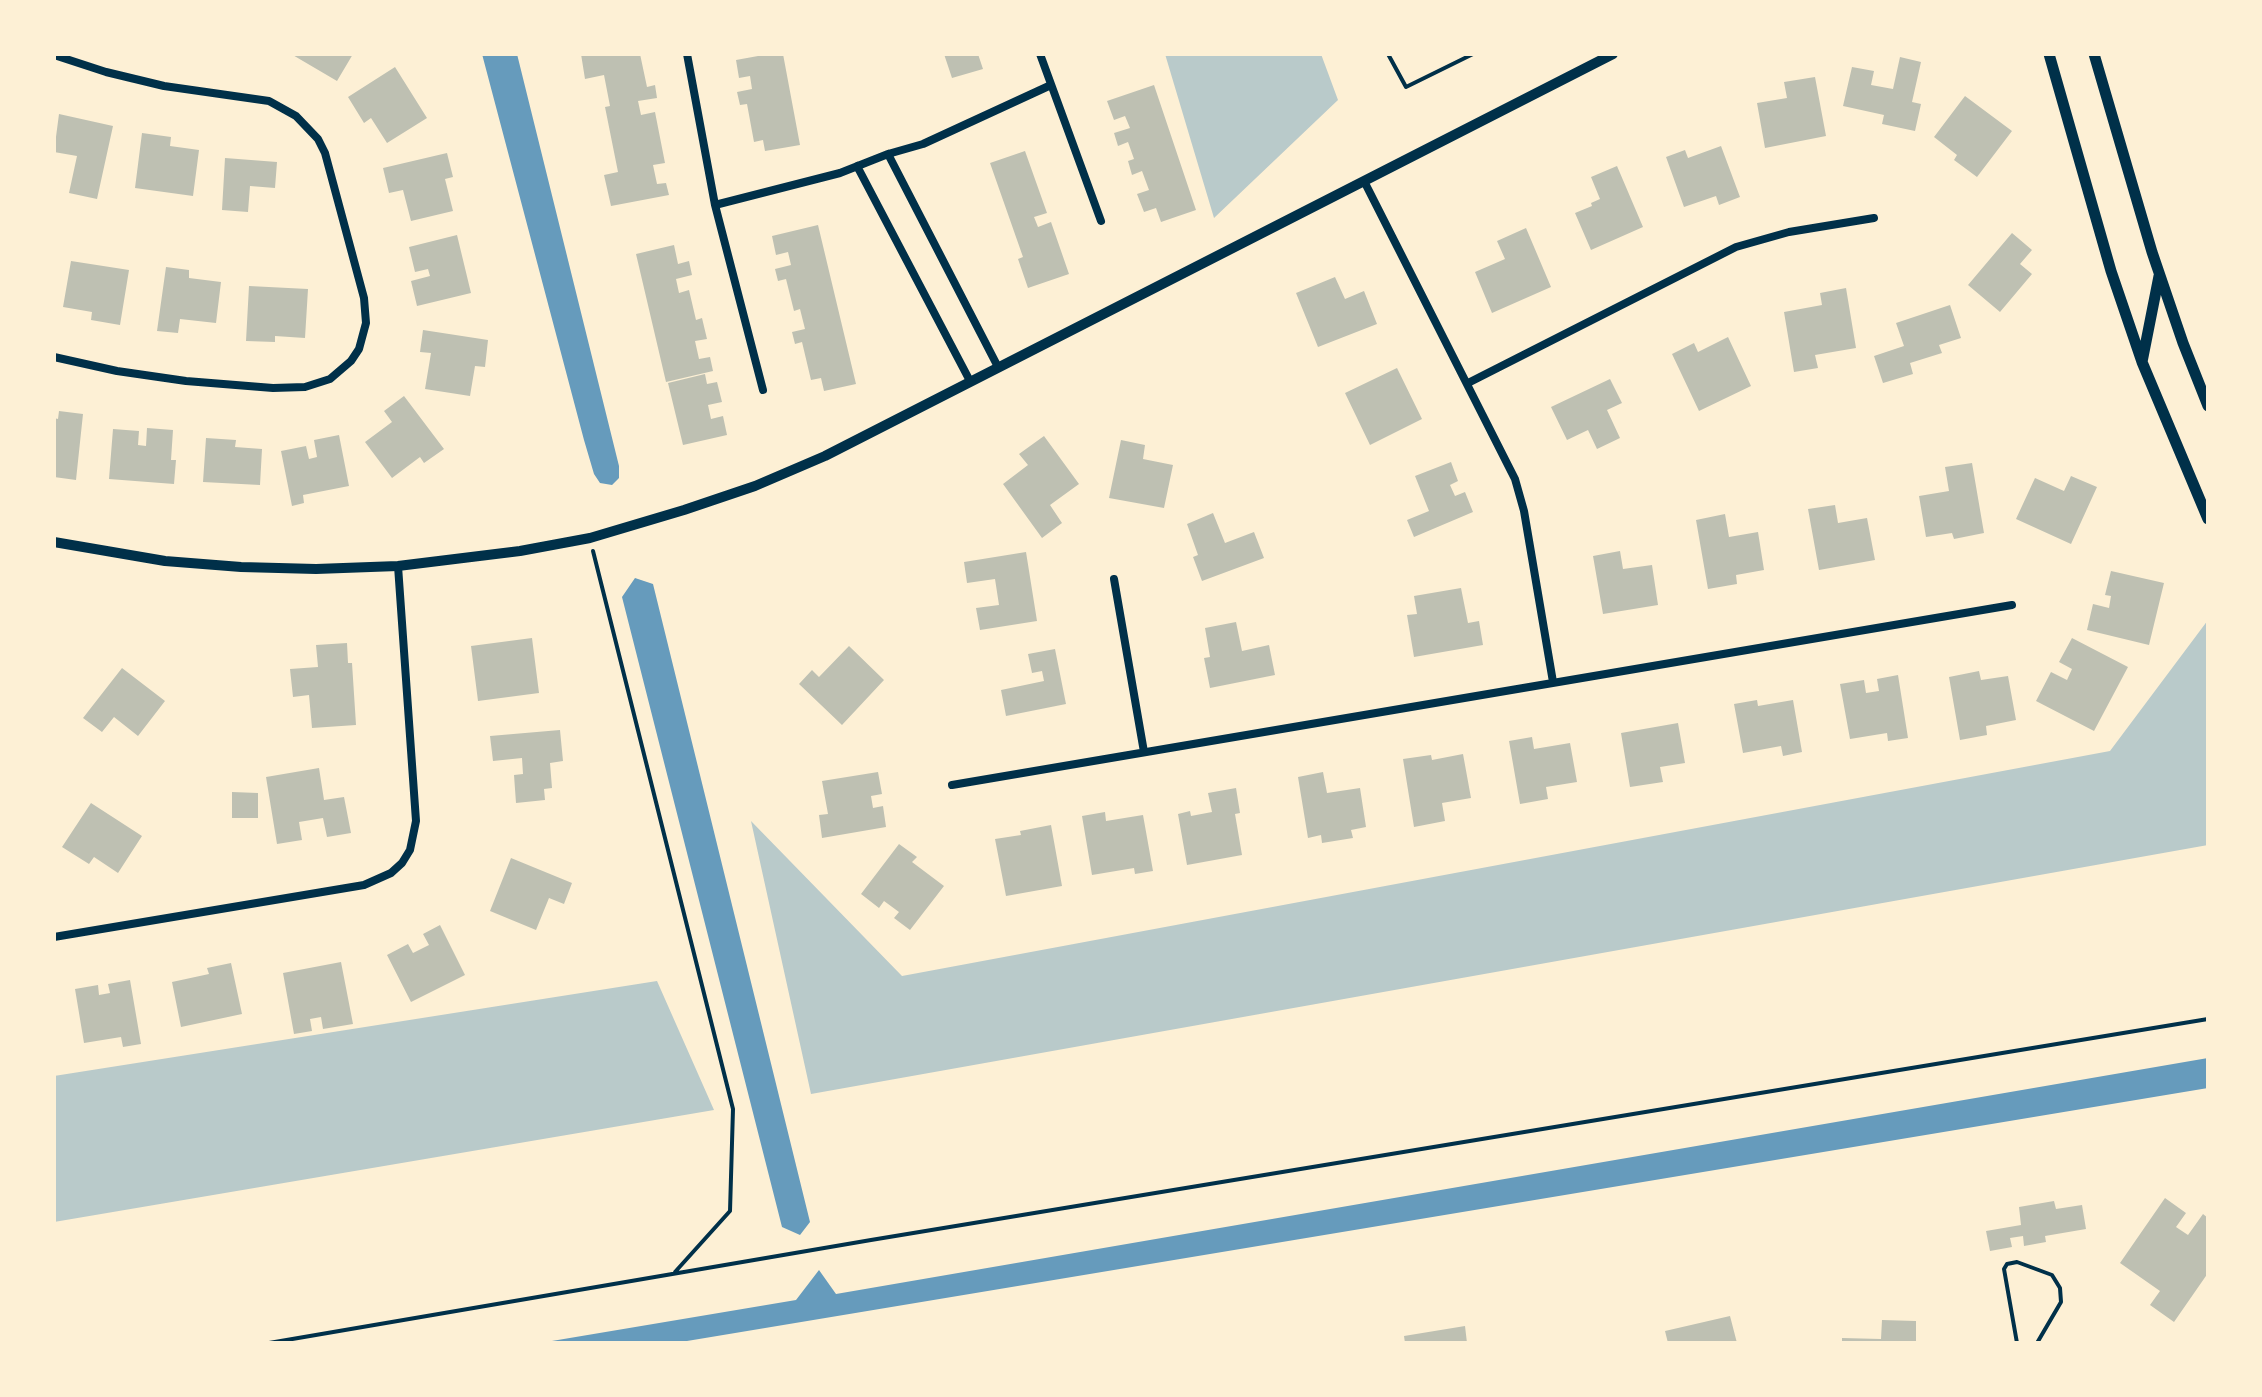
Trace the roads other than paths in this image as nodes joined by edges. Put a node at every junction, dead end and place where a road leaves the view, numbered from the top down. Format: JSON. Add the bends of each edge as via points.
{"nodes":[{"id":1,"x":687,"y":54,"type":"edge"},
{"id":2,"x":1040,"y":54,"type":"edge"},
{"id":3,"x":1388,"y":54,"type":"edge"},
{"id":4,"x":1473,"y":54,"type":"edge"},
{"id":5,"x":1612,"y":54,"type":"edge"},
{"id":6,"x":2049,"y":54,"type":"edge"},
{"id":7,"x":2094,"y":54,"type":"edge"},
{"id":8,"x":54,"y":55,"type":"edge"},
{"id":9,"x":1051,"y":85,"type":"junction"},
{"id":10,"x":888,"y":154,"type":"junction"},
{"id":11,"x":857,"y":166,"type":"junction"},
{"id":12,"x":1364,"y":181,"type":"junction"},
{"id":13,"x":715,"y":205,"type":"junction"},
{"id":14,"x":1874,"y":218,"type":"dead end"},
{"id":15,"x":1101,"y":221,"type":"dead end"},
{"id":16,"x":2160,"y":275,"type":"junction"},
{"id":17,"x":54,"y":357,"type":"edge"},
{"id":18,"x":2142,"y":362,"type":"junction"},
{"id":19,"x":998,"y":367,"type":"junction"},
{"id":20,"x":970,"y":381,"type":"junction"},
{"id":21,"x":1468,"y":383,"type":"junction"},
{"id":22,"x":763,"y":390,"type":"dead end"},
{"id":23,"x":2208,"y":406,"type":"edge"},
{"id":24,"x":2208,"y":519,"type":"edge"},
{"id":25,"x":54,"y":542,"type":"edge"},
{"id":26,"x":398,"y":566,"type":"junction"},
{"id":27,"x":1114,"y":579,"type":"dead end"},
{"id":28,"x":2012,"y":605,"type":"dead end"},
{"id":29,"x":1553,"y":682,"type":"junction"},
{"id":30,"x":1144,"y":752,"type":"junction"},
{"id":31,"x":952,"y":785,"type":"dead end"},
{"id":32,"x":54,"y":937,"type":"edge"},
{"id":33,"x":2017,"y":1343,"type":"edge"},
{"id":34,"x":2037,"y":1343,"type":"edge"}],
"edges":[{"from":1,"to":13,"type":"street"},
{"from":2,"to":9,"type":"street"},
{"from":3,"to":4,"type":"lane","via":[[1406,87]]},
{"from":5,"to":12,"type":"street"},
{"from":6,"to":18,"type":"main road"},
{"from":7,"to":16,"type":"main road"},
{"from":8,"to":17,"type":"street","via":[[164,86],[269,101],[296,116],[318,139],[330,167],[366,323],[359,349],[342,371],[305,387],[186,381]]},
{"from":9,"to":10,"type":"street","via":[[923,144]]},
{"from":9,"to":15,"type":"street"},
{"from":10,"to":11,"type":"street"},
{"from":10,"to":19,"type":"street"},
{"from":11,"to":13,"type":"street"},
{"from":11,"to":20,"type":"street"},
{"from":12,"to":19,"type":"street"},
{"from":12,"to":21,"type":"street"},
{"from":13,"to":22,"type":"street"},
{"from":14,"to":21,"type":"street","via":[[1736,247]]},
{"from":16,"to":18,"type":"main road"},
{"from":16,"to":23,"type":"main road"},
{"from":18,"to":24,"type":"main road"},
{"from":19,"to":20,"type":"street"},
{"from":20,"to":26,"type":"street","via":[[755,486],[590,538]]},
{"from":21,"to":29,"type":"street","via":[[1515,479]]},
{"from":25,"to":26,"type":"street","via":[[165,561],[241,567]]},
{"from":26,"to":32,"type":"street","via":[[416,821],[402,863],[364,885]]},
{"from":27,"to":30,"type":"street"},
{"from":28,"to":29,"type":"street"},
{"from":29,"to":30,"type":"street"},
{"from":30,"to":31,"type":"street"},
{"from":33,"to":34,"type":"lane","via":[[2004,1269],[2017,1262],[2052,1275],[2060,1288],[2061,1302]]}]}
